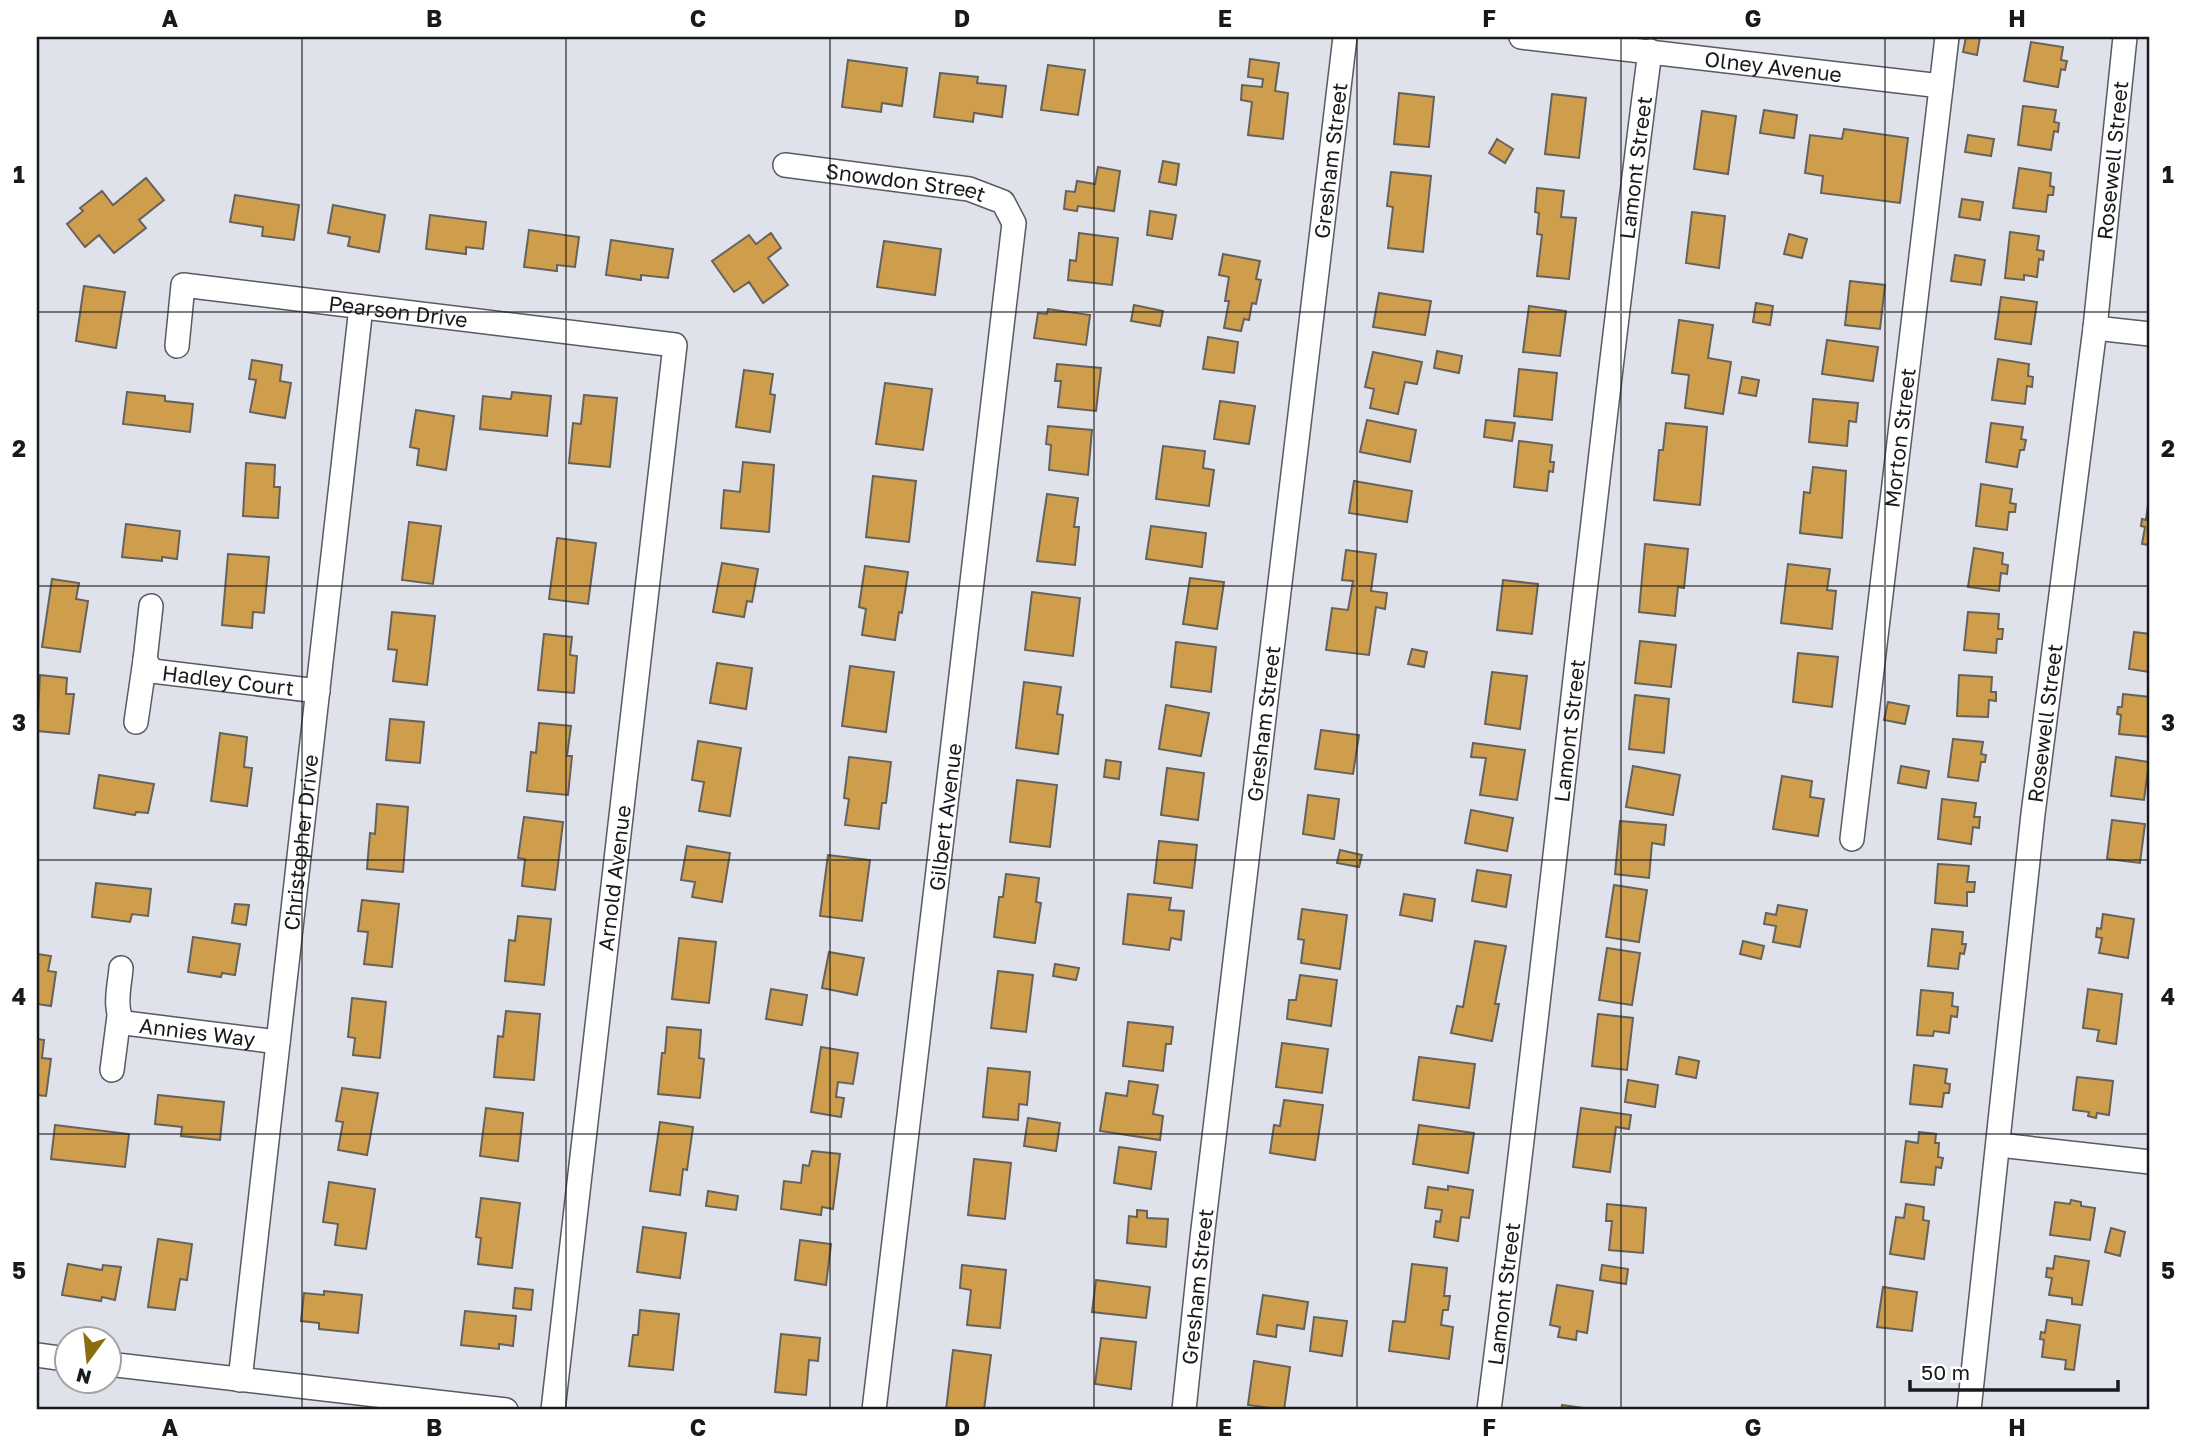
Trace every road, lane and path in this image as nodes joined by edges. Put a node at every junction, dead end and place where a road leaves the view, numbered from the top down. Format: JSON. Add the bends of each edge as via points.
{"nodes":[{"id":1,"x":1345,"y":37,"type":"edge"},
{"id":2,"x":1521,"y":37,"type":"edge"},
{"id":3,"x":1947,"y":37,"type":"edge"},
{"id":4,"x":2125,"y":37,"type":"edge"},
{"id":5,"x":1650,"y":51,"type":"junction"},
{"id":6,"x":1941,"y":86,"type":"junction"},
{"id":7,"x":785,"y":164,"type":"dead end"},
{"id":8,"x":1014,"y":223,"type":"joint"},
{"id":9,"x":361,"y":307,"type":"junction"},
{"id":10,"x":2095,"y":328,"type":"junction"},
{"id":11,"x":2150,"y":334,"type":"edge"},
{"id":12,"x":675,"y":345,"type":"joint"},
{"id":13,"x":177,"y":346,"type":"dead end"},
{"id":14,"x":151,"y":606,"type":"dead end"},
{"id":15,"x":145,"y":660,"type":"junction"},
{"id":16,"x":318,"y":691,"type":"junction"},
{"id":17,"x":136,"y":722,"type":"dead end"},
{"id":18,"x":1852,"y":839,"type":"dead end"},
{"id":19,"x":121,"y":968,"type":"dead end"},
{"id":20,"x":119,"y":1017,"type":"junction"},
{"id":21,"x":278,"y":1042,"type":"junction"},
{"id":22,"x":112,"y":1070,"type":"dead end"},
{"id":23,"x":1998,"y":1144,"type":"junction"},
{"id":24,"x":2150,"y":1162,"type":"edge"},
{"id":25,"x":122,"y":1366,"type":"edge"},
{"id":26,"x":240,"y":1380,"type":"junction"},
{"id":27,"x":506,"y":1410,"type":"edge"},
{"id":28,"x":553,"y":1410,"type":"edge"},
{"id":29,"x":873,"y":1410,"type":"edge"},
{"id":30,"x":1184,"y":1410,"type":"edge"},
{"id":31,"x":1489,"y":1410,"type":"edge"},
{"id":32,"x":1969,"y":1410,"type":"edge"}],
"edges":[{"from":1,"to":30,"type":"street","name":"Gresham Street"},
{"from":2,"to":5,"type":"street","name":"Olney Avenue"},
{"from":3,"to":6,"type":"street","name":"Morton Street"},
{"from":4,"to":10,"type":"street","name":"Rosewell Street"},
{"from":5,"to":6,"type":"street","name":"Olney Avenue"},
{"from":5,"to":31,"type":"street","name":"Lamont Street"},
{"from":6,"to":18,"type":"street","name":"Morton Street"},
{"from":7,"to":8,"type":"street","name":"Snowdon Street","via":[[969,189],[1003,202]]},
{"from":8,"to":29,"type":"street","name":"Gilbert Avenue"},
{"from":9,"to":12,"type":"street","name":"Pearson Drive"},
{"from":9,"to":13,"type":"street","name":"Pearson Drive","via":[[183,285]]},
{"from":9,"to":16,"type":"street","name":"Christopher Drive"},
{"from":10,"to":11,"type":"street"},
{"from":10,"to":23,"type":"street","name":"Rosewell Street","via":[[2033,814]]},
{"from":12,"to":28,"type":"street","name":"Arnold Avenue"},
{"from":14,"to":15,"type":"street","name":"Hadley Court"},
{"from":15,"to":16,"type":"street","name":"Hadley Court","via":[[158,673]]},
{"from":15,"to":17,"type":"street","name":"Hadley Court"},
{"from":16,"to":21,"type":"street","name":"Christopher Drive"},
{"from":19,"to":20,"type":"street","name":"Annies Way"},
{"from":20,"to":21,"type":"street","name":"Annies Way","via":[[128,1024]]},
{"from":20,"to":22,"type":"street","name":"Annies Way"},
{"from":21,"to":26,"type":"street","name":"Christopher Drive"},
{"from":23,"to":24,"type":"street"},
{"from":23,"to":32,"type":"street","name":"Rosewell Street"},
{"from":25,"to":26,"type":"street"},
{"from":26,"to":27,"type":"street"}]}
